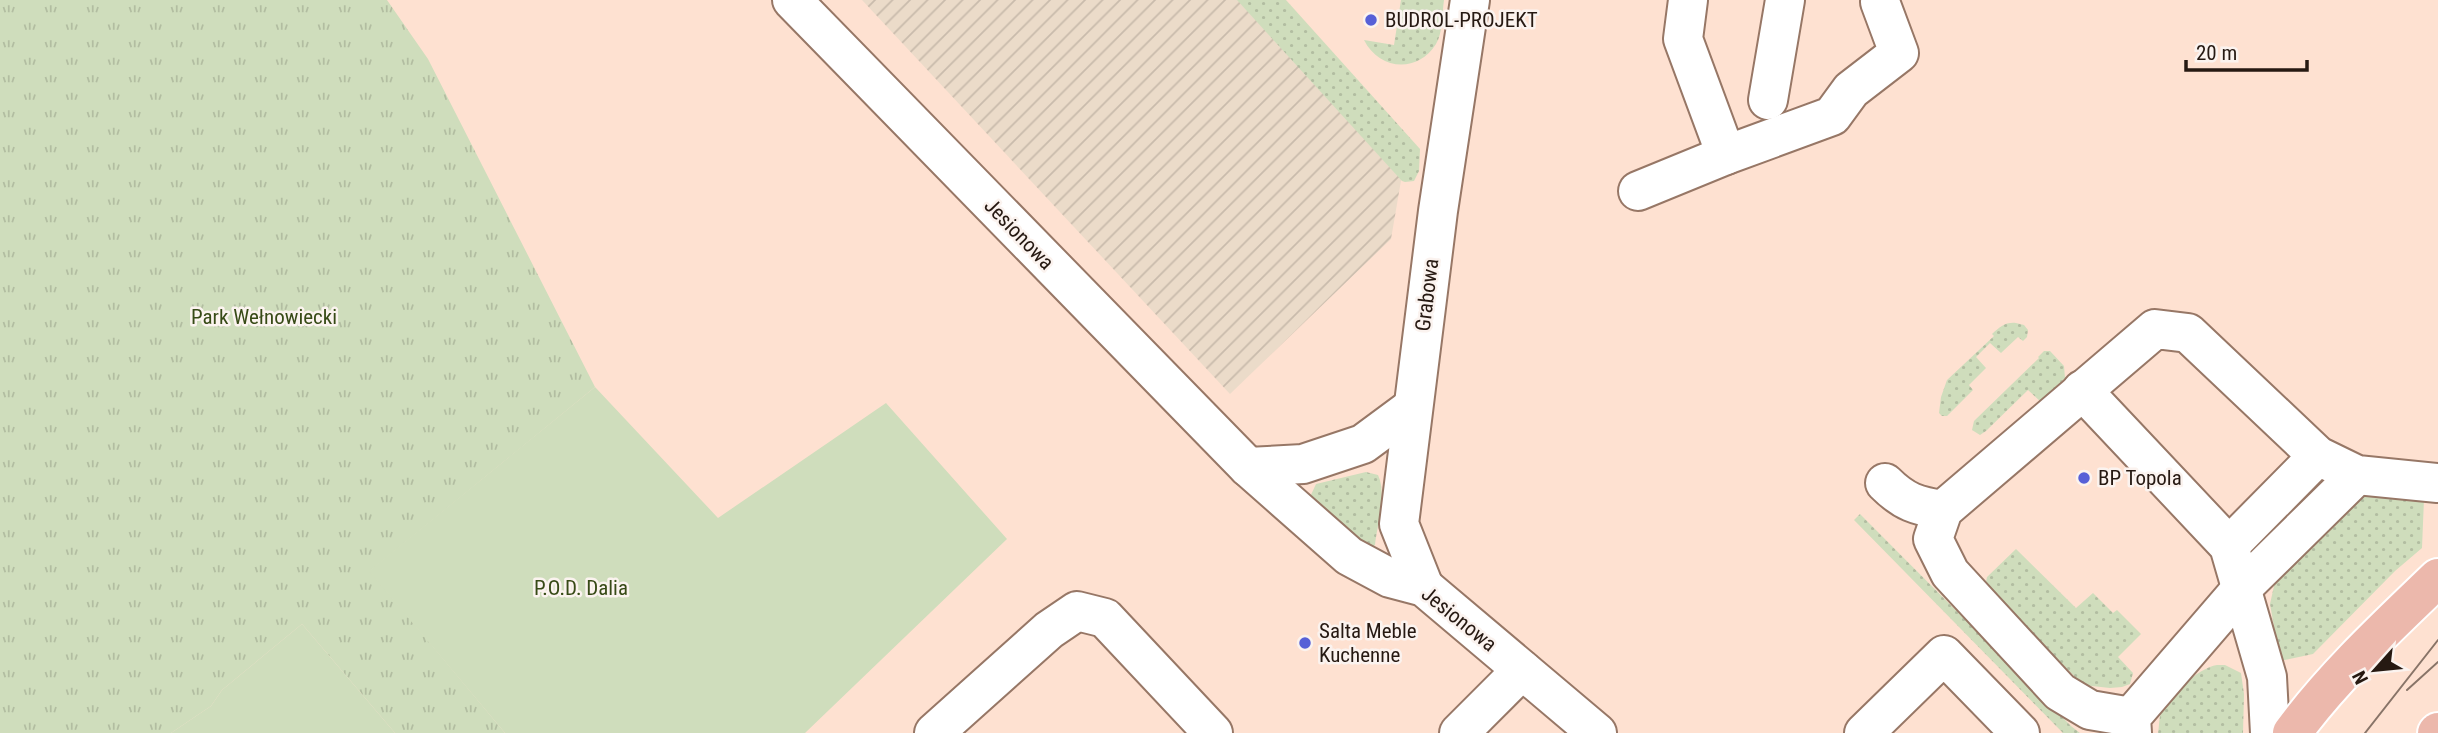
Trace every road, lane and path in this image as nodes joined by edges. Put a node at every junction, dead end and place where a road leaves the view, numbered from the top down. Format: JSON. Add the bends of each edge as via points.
{"nodes":[{"id":1,"x":792,"y":0,"type":"edge"},
{"id":2,"x":1470,"y":0,"type":"edge"},
{"id":3,"x":1688,"y":0,"type":"edge"},
{"id":4,"x":1785,"y":0,"type":"edge"},
{"id":5,"x":1880,"y":2,"type":"dead end"},
{"id":6,"x":1768,"y":100,"type":"dead end"},
{"id":7,"x":1726,"y":155,"type":"junction"},
{"id":8,"x":1638,"y":191,"type":"dead end"},
{"id":9,"x":2082,"y":390,"type":"junction"},
{"id":10,"x":1413,"y":407,"type":"junction"},
{"id":11,"x":2318,"y":456,"type":"junction"},
{"id":12,"x":1248,"y":467,"type":"junction"},
{"id":13,"x":2357,"y":475,"type":"junction"},
{"id":14,"x":2438,"y":483,"type":"edge"},
{"id":15,"x":1885,"y":484,"type":"dead end"},
{"id":16,"x":1943,"y":510,"type":"junction"},
{"id":17,"x":2229,"y":546,"type":"junction"},
{"id":18,"x":2438,"y":578,"type":"edge"},
{"id":19,"x":1424,"y":587,"type":"junction"},
{"id":20,"x":2243,"y":587,"type":"junction"},
{"id":21,"x":1522,"y":670,"type":"junction"},
{"id":22,"x":2132,"y":725,"type":"edge"},
{"id":23,"x":934,"y":733,"type":"edge"},
{"id":24,"x":1213,"y":733,"type":"edge"},
{"id":25,"x":1459,"y":733,"type":"edge"},
{"id":26,"x":1597,"y":733,"type":"edge"},
{"id":27,"x":1864,"y":733,"type":"edge"},
{"id":28,"x":2020,"y":733,"type":"edge"},
{"id":29,"x":2270,"y":733,"type":"edge"},
{"id":30,"x":2292,"y":733,"type":"edge"}],
"edges":[{"from":1,"to":12,"type":"street","name":"Jesionowa"},
{"from":2,"to":10,"type":"street","name":"Grabowa"},
{"from":3,"to":7,"type":"street","via":[[1683,39]]},
{"from":4,"to":6,"type":"street"},
{"from":5,"to":7,"type":"street","via":[[1899,53],[1852,90],[1832,116]]},
{"from":7,"to":8,"type":"street"},
{"from":9,"to":11,"type":"street","via":[[2155,329],[2188,333]]},
{"from":9,"to":16,"type":"street"},
{"from":9,"to":17,"type":"street"},
{"from":10,"to":12,"type":"street","via":[[1363,444],[1303,464]]},
{"from":10,"to":19,"type":"street","name":"Grabowa","via":[[1399,524]]},
{"from":11,"to":13,"type":"street"},
{"from":11,"to":17,"type":"street"},
{"from":12,"to":19,"type":"street","name":"Jesionowa","via":[[1349,556],[1390,578]]},
{"from":13,"to":14,"type":"street"},
{"from":13,"to":20,"type":"street"},
{"from":15,"to":16,"type":"street","via":[[1919,506]]},
{"from":16,"to":22,"type":"street","via":[[1933,539],[1950,573],[2060,692],[2090,710]]},
{"from":17,"to":20,"type":"street"},
{"from":18,"to":30,"type":"main road","via":[[2370,645]]},
{"from":19,"to":21,"type":"street","name":"Jesionowa"},
{"from":20,"to":22,"type":"street"},
{"from":20,"to":29,"type":"street","via":[[2267,677]]},
{"from":21,"to":25,"type":"street"},
{"from":21,"to":26,"type":"street","name":"Jesionowa"},
{"from":23,"to":24,"type":"street","via":[[1049,630],[1077,611],[1105,618]]},
{"from":27,"to":28,"type":"street","via":[[1944,655]]}]}
